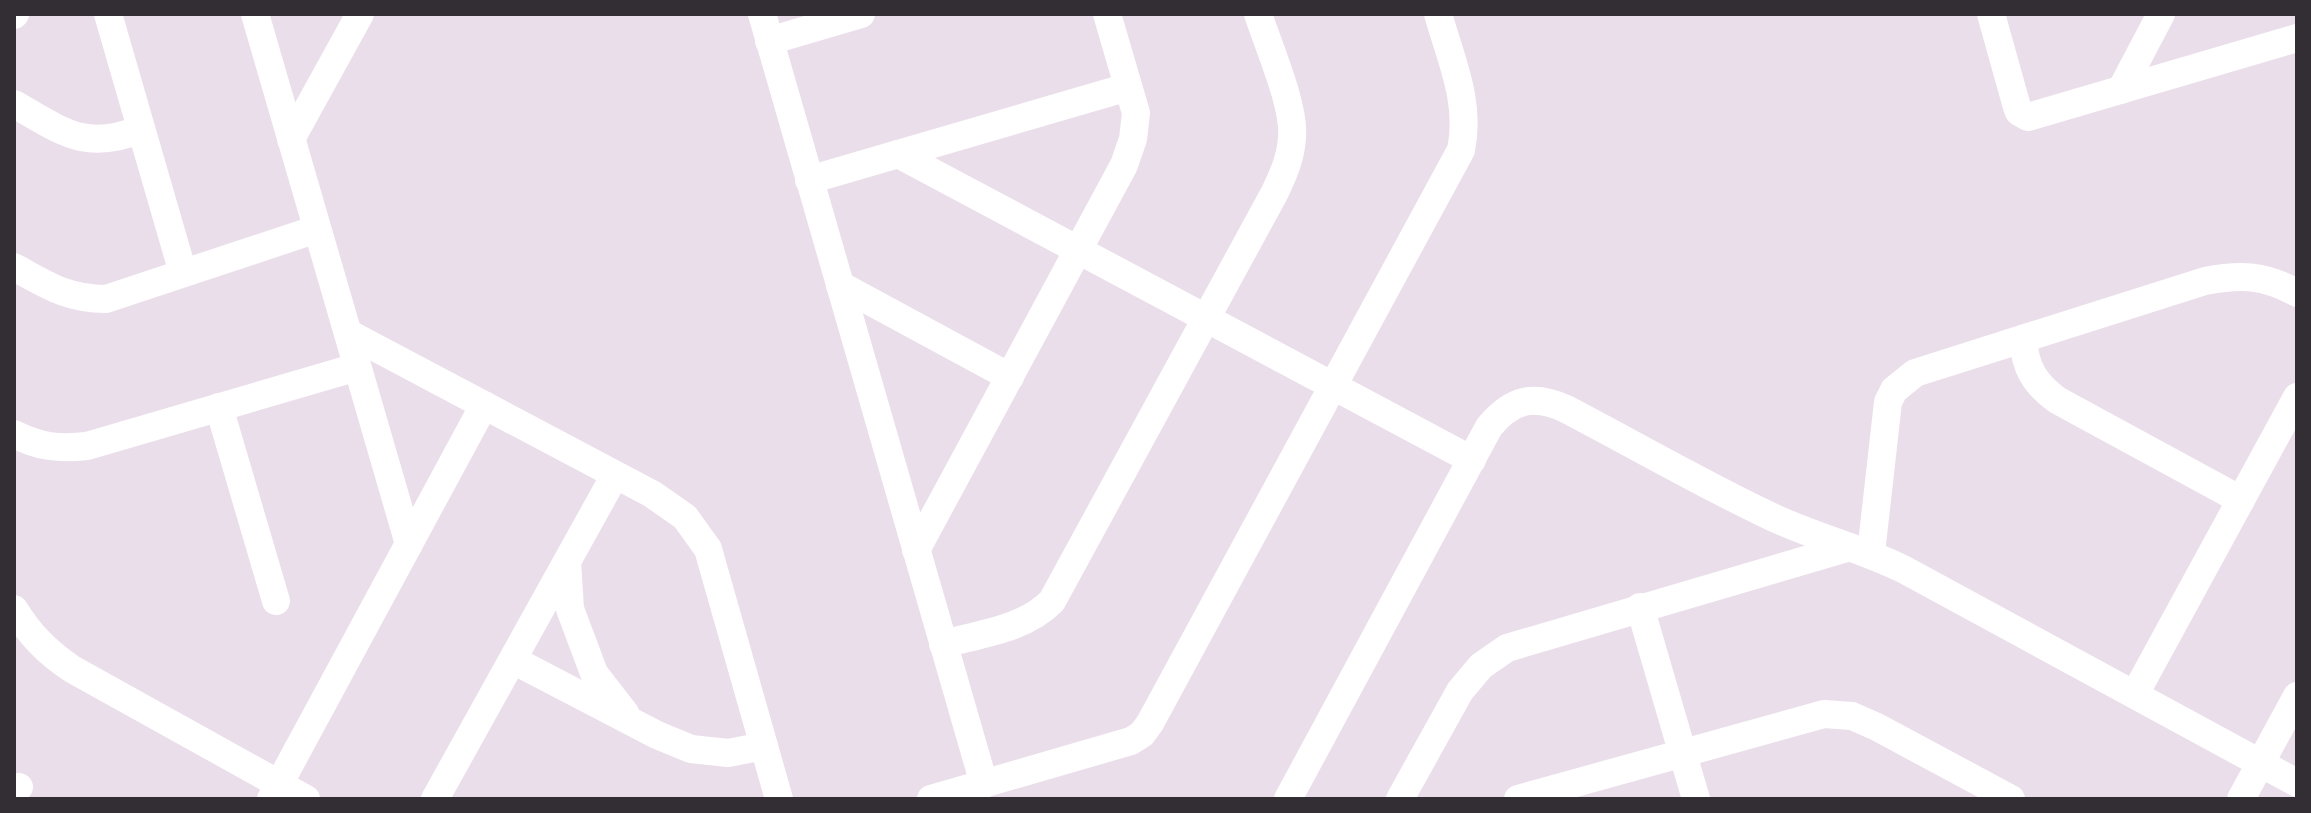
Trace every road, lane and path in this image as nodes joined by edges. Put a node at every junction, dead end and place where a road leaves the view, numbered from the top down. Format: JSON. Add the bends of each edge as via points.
{"nodes":[{"id":1,"x":108,"y":14,"type":"edge"},
{"id":2,"x":255,"y":14,"type":"edge"},
{"id":3,"x":360,"y":14,"type":"edge"},
{"id":4,"x":861,"y":14,"type":"edge"},
{"id":5,"x":1107,"y":14,"type":"edge"},
{"id":6,"x":1258,"y":14,"type":"edge"},
{"id":7,"x":1438,"y":14,"type":"edge"},
{"id":8,"x":2161,"y":14,"type":"edge"},
{"id":9,"x":1995,"y":18,"type":"edge"},
{"id":10,"x":765,"y":27,"type":"edge"},
{"id":11,"x":2297,"y":38,"type":"edge"},
{"id":12,"x":1128,"y":87,"type":"junction"},
{"id":13,"x":2121,"y":90,"type":"junction"},
{"id":14,"x":14,"y":104,"type":"edge"},
{"id":15,"x":141,"y":129,"type":"junction"},
{"id":16,"x":291,"y":139,"type":"junction"},
{"id":17,"x":898,"y":154,"type":"junction"},
{"id":18,"x":809,"y":180,"type":"junction"},
{"id":19,"x":317,"y":229,"type":"junction"},
{"id":20,"x":1078,"y":250,"type":"junction"},
{"id":21,"x":14,"y":267,"type":"edge"},
{"id":22,"x":183,"y":273,"type":"junction"},
{"id":23,"x":840,"y":285,"type":"junction"},
{"id":24,"x":2297,"y":293,"type":"edge"},
{"id":25,"x":1206,"y":318,"type":"junction"},
{"id":26,"x":348,"y":333,"type":"junction"},
{"id":27,"x":2023,"y":339,"type":"junction"},
{"id":28,"x":357,"y":367,"type":"junction"},
{"id":29,"x":1010,"y":377,"type":"junction"},
{"id":30,"x":1333,"y":386,"type":"junction"},
{"id":31,"x":2297,"y":397,"type":"edge"},
{"id":32,"x":484,"y":405,"type":"junction"},
{"id":33,"x":219,"y":407,"type":"junction"},
{"id":34,"x":14,"y":434,"type":"edge"},
{"id":35,"x":1472,"y":460,"type":"junction"},
{"id":36,"x":615,"y":475,"type":"junction"},
{"id":37,"x":2241,"y":500,"type":"junction"},
{"id":38,"x":409,"y":544,"type":"junction"},
{"id":39,"x":916,"y":550,"type":"junction"},
{"id":40,"x":1860,"y":550,"type":"junction"},
{"id":41,"x":567,"y":561,"type":"junction"},
{"id":42,"x":276,"y":601,"type":"dead end"},
{"id":43,"x":1640,"y":607,"type":"junction"},
{"id":44,"x":14,"y":609,"type":"edge"},
{"id":45,"x":943,"y":644,"type":"junction"},
{"id":46,"x":513,"y":660,"type":"junction"},
{"id":47,"x":2135,"y":694,"type":"junction"},
{"id":48,"x":2297,"y":696,"type":"edge"},
{"id":49,"x":632,"y":722,"type":"junction"},
{"id":50,"x":764,"y":746,"type":"junction"},
{"id":51,"x":1682,"y":753,"type":"junction"},
{"id":52,"x":2261,"y":763,"type":"junction"},
{"id":53,"x":2297,"y":783,"type":"edge"},
{"id":54,"x":984,"y":784,"type":"junction"},
{"id":55,"x":275,"y":792,"type":"edge"},
{"id":56,"x":306,"y":799,"type":"edge"},
{"id":57,"x":435,"y":799,"type":"edge"},
{"id":58,"x":779,"y":799,"type":"edge"},
{"id":59,"x":931,"y":799,"type":"edge"},
{"id":60,"x":1288,"y":799,"type":"edge"},
{"id":61,"x":1400,"y":799,"type":"edge"},
{"id":62,"x":1518,"y":799,"type":"edge"},
{"id":63,"x":1696,"y":799,"type":"edge"},
{"id":64,"x":2011,"y":799,"type":"edge"},
{"id":65,"x":2241,"y":799,"type":"edge"}],
"edges":[{"from":1,"to":15,"type":"street"},
{"from":2,"to":16,"type":"street"},
{"from":3,"to":16,"type":"street"},
{"from":4,"to":10,"type":"street"},
{"from":5,"to":12,"type":"street"},
{"from":6,"to":25,"type":"street","via":[[1287,104],[1293,133],[1289,161]]},
{"from":7,"to":30,"type":"street","via":[[1464,103],[1461,150]]},
{"from":8,"to":13,"type":"street"},
{"from":9,"to":13,"type":"street","via":[[2023,115]]},
{"from":10,"to":18,"type":"street"},
{"from":11,"to":13,"type":"street"},
{"from":12,"to":17,"type":"street"},
{"from":12,"to":20,"type":"street","via":[[1136,113],[1133,139]]},
{"from":14,"to":15,"type":"street","via":[[85,139],[104,141]]},
{"from":15,"to":22,"type":"street"},
{"from":16,"to":19,"type":"street"},
{"from":17,"to":18,"type":"street"},
{"from":17,"to":20,"type":"street"},
{"from":18,"to":23,"type":"street"},
{"from":19,"to":22,"type":"street"},
{"from":19,"to":26,"type":"street"},
{"from":20,"to":25,"type":"street"},
{"from":20,"to":29,"type":"street"},
{"from":21,"to":22,"type":"street","via":[[62,294],[84,299],[106,299]]},
{"from":23,"to":29,"type":"street"},
{"from":23,"to":39,"type":"street"},
{"from":24,"to":27,"type":"street","via":[[2263,278],[2234,275]]},
{"from":25,"to":30,"type":"street"},
{"from":25,"to":45,"type":"street","via":[[1052,601],[1029,619]]},
{"from":26,"to":28,"type":"street"},
{"from":26,"to":32,"type":"street"},
{"from":27,"to":37,"type":"street","via":[[2024,357],[2042,389]]},
{"from":27,"to":40,"type":"street","via":[[1915,373],[1894,390]]},
{"from":28,"to":33,"type":"street"},
{"from":28,"to":38,"type":"street"},
{"from":29,"to":39,"type":"street"},
{"from":30,"to":35,"type":"street"},
{"from":30,"to":54,"type":"street","via":[[1142,734]]},
{"from":31,"to":37,"type":"street"},
{"from":32,"to":36,"type":"street"},
{"from":32,"to":38,"type":"street"},
{"from":33,"to":34,"type":"street","via":[[87,446],[60,449]]},
{"from":33,"to":42,"type":"street"},
{"from":35,"to":40,"type":"street","via":[[1500,413],[1516,404],[1550,401],[1771,516]]},
{"from":35,"to":60,"type":"street"},
{"from":36,"to":41,"type":"street"},
{"from":36,"to":50,"type":"street","via":[[685,517],[708,549]]},
{"from":37,"to":47,"type":"street"},
{"from":38,"to":55,"type":"street"},
{"from":39,"to":45,"type":"street"},
{"from":40,"to":43,"type":"street"},
{"from":40,"to":47,"type":"street"},
{"from":41,"to":46,"type":"street"},
{"from":41,"to":49,"type":"street","via":[[570,609],[594,673]]},
{"from":43,"to":51,"type":"street"},
{"from":43,"to":61,"type":"street","via":[[1507,648],[1481,666],[1454,700]]},
{"from":44,"to":55,"type":"street","via":[[38,642],[72,669]]},
{"from":45,"to":54,"type":"street"},
{"from":46,"to":49,"type":"street"},
{"from":46,"to":57,"type":"street"},
{"from":47,"to":52,"type":"street"},
{"from":48,"to":52,"type":"street"},
{"from":49,"to":50,"type":"street","via":[[691,749],[728,753]]},
{"from":50,"to":58,"type":"street"},
{"from":51,"to":62,"type":"street"},
{"from":51,"to":63,"type":"street"},
{"from":51,"to":64,"type":"street","via":[[1824,714],[1852,716]]},
{"from":52,"to":53,"type":"street"},
{"from":52,"to":65,"type":"street"},
{"from":54,"to":59,"type":"street"},
{"from":55,"to":56,"type":"street"}]}
